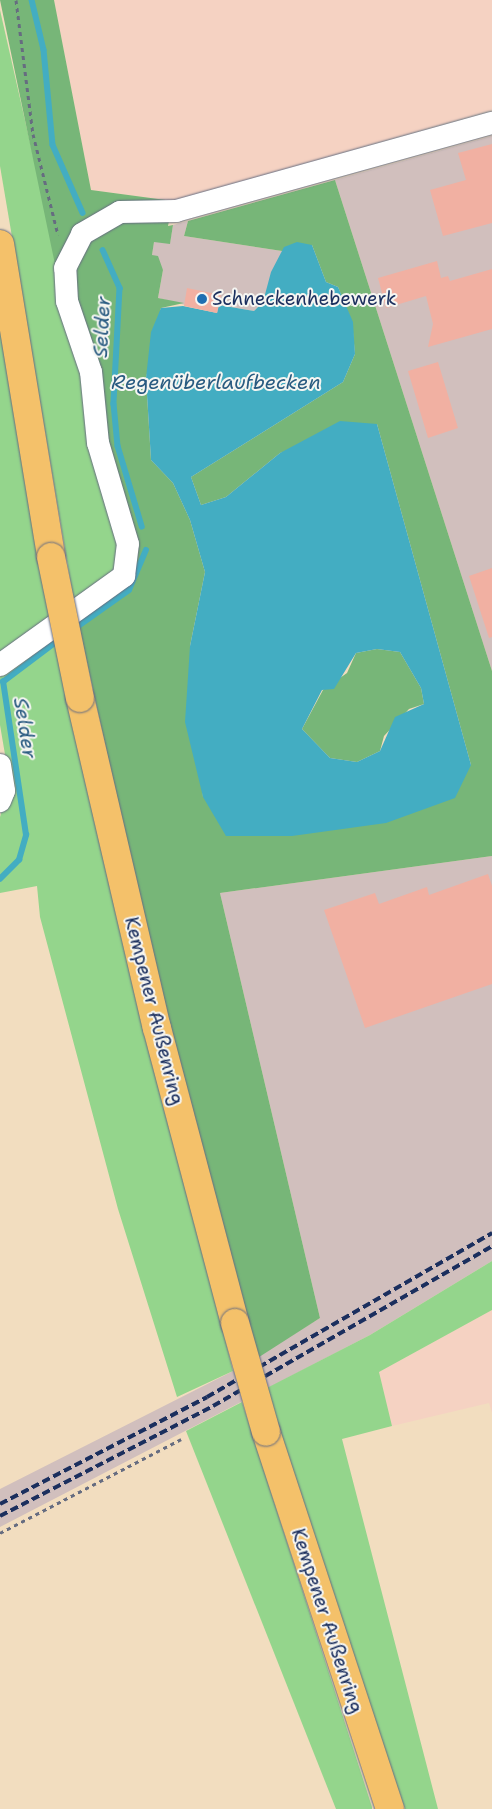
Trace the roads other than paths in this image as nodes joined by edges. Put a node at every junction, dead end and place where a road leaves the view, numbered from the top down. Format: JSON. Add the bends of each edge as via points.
{"nodes":[{"id":1,"x":492,"y":123,"type":"edge"},
{"id":2,"x":0,"y":244,"type":"edge"},
{"id":3,"x":0,"y":665,"type":"edge"},
{"id":4,"x":0,"y":765,"type":"edge"},
{"id":5,"x":0,"y":801,"type":"edge"},
{"id":6,"x":390,"y":1809,"type":"edge"}],
"edges":[{"from":1,"to":3,"type":"street","via":[[176,211],[120,212],[82,234],[65,268],[67,301],[91,372],[98,443],[128,544],[124,576]]},
{"from":2,"to":6,"type":"main road","name":"Kempener Außenring","bridge":true,"via":[[51,557],[80,698],[157,1028],[266,1432]]},
{"from":4,"to":5,"type":"street","via":[[4,791]]}]}
